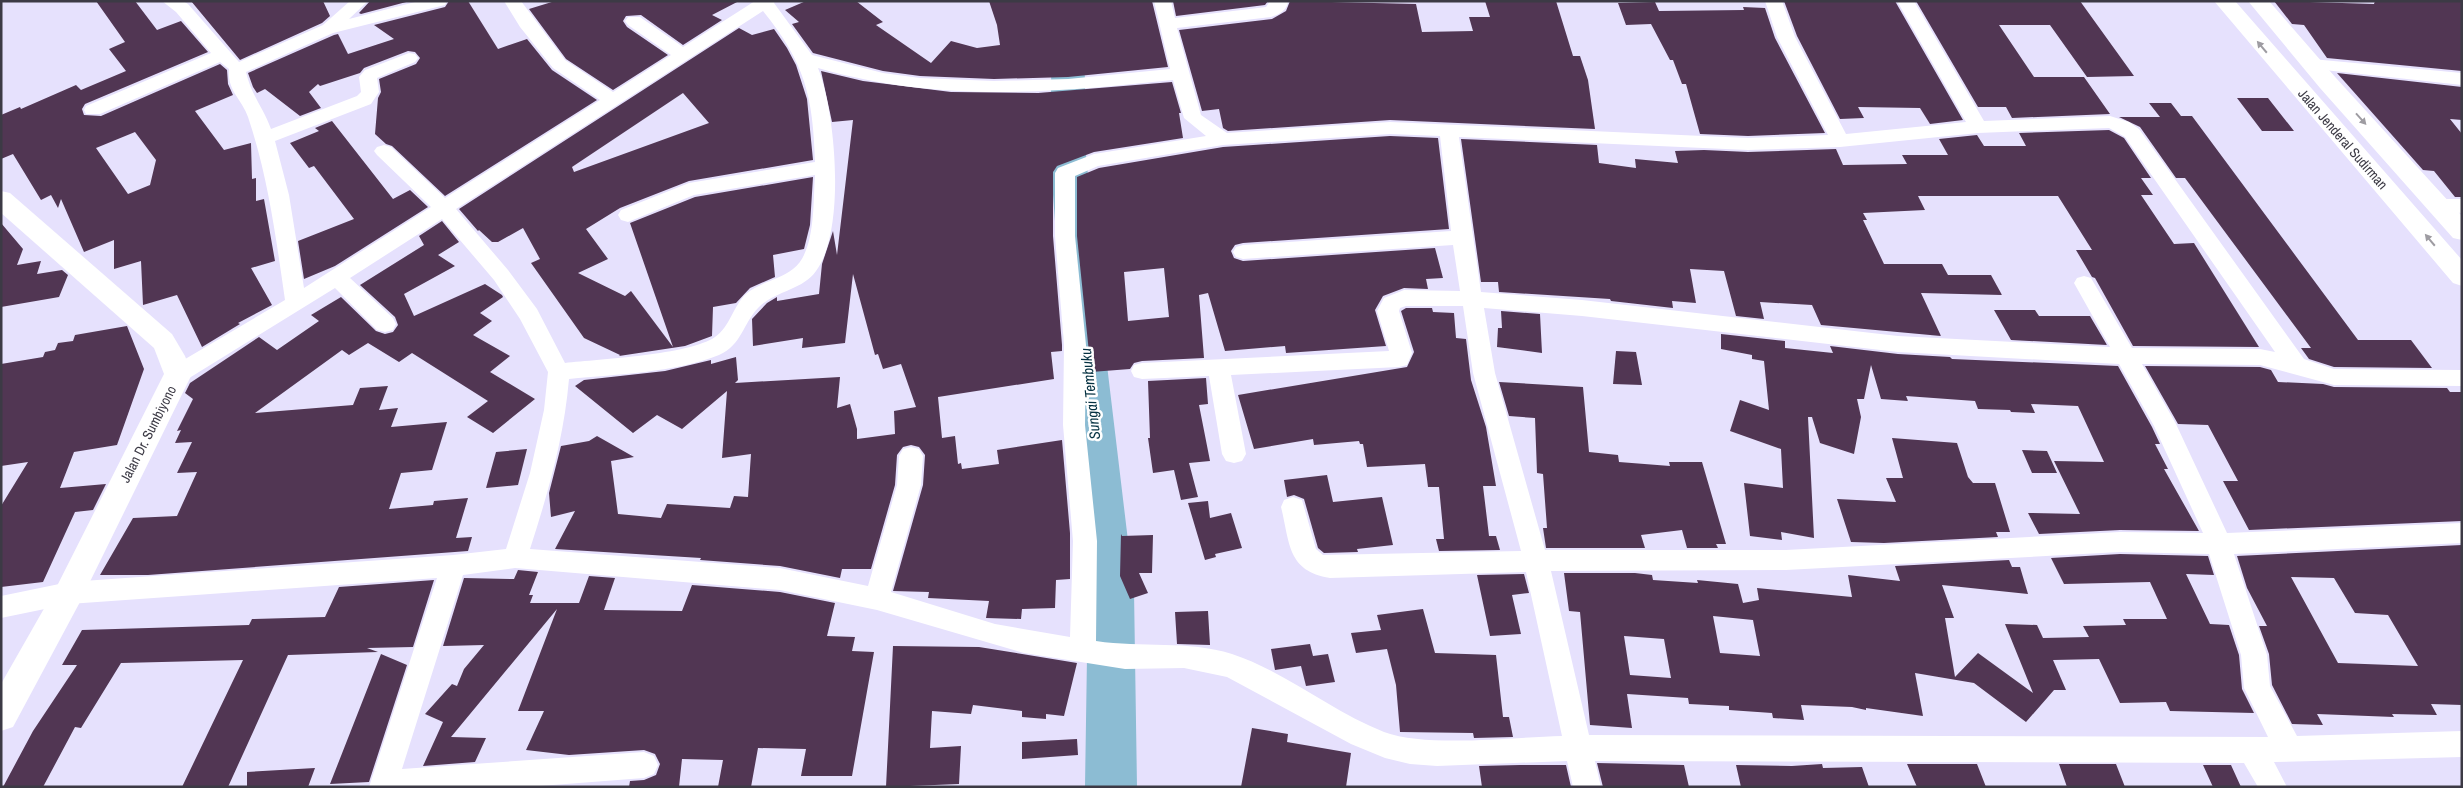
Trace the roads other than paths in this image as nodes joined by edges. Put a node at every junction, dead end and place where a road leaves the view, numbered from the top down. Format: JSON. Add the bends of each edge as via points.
{"nodes":[{"id":1,"x":170,"y":1,"type":"edge"},
{"id":2,"x":360,"y":1,"type":"edge"},
{"id":3,"x":439,"y":1,"type":"edge"},
{"id":4,"x":512,"y":1,"type":"edge"},
{"id":5,"x":1162,"y":1,"type":"edge"},
{"id":6,"x":1279,"y":1,"type":"edge"},
{"id":7,"x":1773,"y":1,"type":"edge"},
{"id":8,"x":1905,"y":1,"type":"edge"},
{"id":9,"x":2224,"y":1,"type":"edge"},
{"id":10,"x":2258,"y":1,"type":"edge"},
{"id":11,"x":766,"y":2,"type":"edge"},
{"id":12,"x":634,"y":21,"type":"dead end"},
{"id":13,"x":1167,"y":24,"type":"junction"},
{"id":14,"x":328,"y":29,"type":"junction"},
{"id":15,"x":221,"y":55,"type":"junction"},
{"id":16,"x":683,"y":55,"type":"junction"},
{"id":17,"x":408,"y":58,"type":"dead end"},
{"id":18,"x":805,"y":59,"type":"junction"},
{"id":19,"x":2312,"y":64,"type":"junction"},
{"id":20,"x":237,"y":70,"type":"junction"},
{"id":21,"x":1179,"y":74,"type":"junction"},
{"id":22,"x":2462,"y":79,"type":"edge"},
{"id":23,"x":2295,"y":83,"type":"junction"},
{"id":24,"x":2328,"y":83,"type":"junction"},
{"id":25,"x":613,"y":100,"type":"junction"},
{"id":26,"x":94,"y":110,"type":"dead end"},
{"id":27,"x":1978,"y":126,"type":"junction"},
{"id":28,"x":1448,"y":129,"type":"junction"},
{"id":29,"x":264,"y":138,"type":"junction"},
{"id":30,"x":1223,"y":139,"type":"junction"},
{"id":31,"x":1840,"y":141,"type":"junction"},
{"id":32,"x":384,"y":151,"type":"dead end"},
{"id":33,"x":825,"y":167,"type":"junction"},
{"id":34,"x":1,"y":199,"type":"edge"},
{"id":35,"x":2451,"y":206,"type":"edge"},
{"id":36,"x":444,"y":208,"type":"junction"},
{"id":37,"x":628,"y":215,"type":"dead end"},
{"id":38,"x":2462,"y":232,"type":"edge"},
{"id":39,"x":1462,"y":237,"type":"junction"},
{"id":40,"x":1243,"y":252,"type":"dead end"},
{"id":41,"x":336,"y":277,"type":"junction"},
{"id":42,"x":2462,"y":277,"type":"edge"},
{"id":43,"x":2084,"y":282,"type":"dead end"},
{"id":44,"x":1472,"y":299,"type":"junction"},
{"id":45,"x":296,"y":303,"type":"junction"},
{"id":46,"x":385,"y":324,"type":"dead end"},
{"id":47,"x":2128,"y":356,"type":"junction"},
{"id":48,"x":2296,"y":365,"type":"junction"},
{"id":49,"x":1218,"y":369,"type":"junction"},
{"id":50,"x":1142,"y":371,"type":"dead end"},
{"id":51,"x":559,"y":372,"type":"junction"},
{"id":52,"x":178,"y":374,"type":"junction"},
{"id":53,"x":2462,"y":378,"type":"edge"},
{"id":54,"x":1234,"y":454,"type":"dead end"},
{"id":55,"x":911,"y":456,"type":"dead end"},
{"id":56,"x":1293,"y":507,"type":"dead end"},
{"id":57,"x":2462,"y":532,"type":"edge"},
{"id":58,"x":2220,"y":544,"type":"junction"},
{"id":59,"x":515,"y":558,"type":"junction"},
{"id":60,"x":1536,"y":561,"type":"junction"},
{"id":61,"x":453,"y":566,"type":"junction"},
{"id":62,"x":69,"y":592,"type":"junction"},
{"id":63,"x":877,"y":599,"type":"junction"},
{"id":64,"x":1,"y":607,"type":"edge"},
{"id":65,"x":1086,"y":650,"type":"junction"},
{"id":66,"x":1,"y":716,"type":"edge"},
{"id":67,"x":1577,"y":748,"type":"junction"},
{"id":68,"x":2459,"y":748,"type":"edge"},
{"id":69,"x":2289,"y":749,"type":"junction"},
{"id":70,"x":2252,"y":750,"type":"junction"},
{"id":71,"x":644,"y":765,"type":"dead end"},
{"id":72,"x":555,"y":780,"type":"edge"},
{"id":73,"x":384,"y":785,"type":"edge"},
{"id":74,"x":1587,"y":787,"type":"edge"},
{"id":75,"x":2273,"y":787,"type":"edge"}],
"edges":[{"from":1,"to":15,"type":"street","via":[[182,8]]},
{"from":2,"to":14,"type":"street"},
{"from":3,"to":14,"type":"street","via":[[375,20]]},
{"from":4,"to":25,"type":"street","via":[[559,64]]},
{"from":5,"to":13,"type":"street"},
{"from":6,"to":13,"type":"street","via":[[1271,12]]},
{"from":7,"to":31,"type":"street","via":[[1786,37]]},
{"from":8,"to":27,"type":"street"},
{"from":23,"to":9,"type":"main road","name":"Jalan Jenderal Sudirman","one_way":true},
{"from":10,"to":19,"type":"main road","name":"Jalan Jenderal Sudirman"},
{"from":11,"to":16,"type":"street"},
{"from":11,"to":18,"type":"street"},
{"from":12,"to":16,"type":"street"},
{"from":13,"to":21,"type":"street"},
{"from":14,"to":20,"type":"street"},
{"from":15,"to":20,"type":"street"},
{"from":15,"to":26,"type":"street"},
{"from":16,"to":25,"type":"street"},
{"from":17,"to":29,"type":"street","via":[[371,74],[368,77],[370,92],[364,100]]},
{"from":18,"to":21,"type":"street","via":[[885,79],[984,87],[1067,86]]},
{"from":18,"to":33,"type":"street","via":[[821,110]]},
{"from":19,"to":22,"type":"street"},
{"from":19,"to":24,"type":"main road","name":"Jalan Jenderal Sudirman"},
{"from":20,"to":29,"type":"street","via":[[241,91],[255,110]]},
{"from":21,"to":30,"type":"street","via":[[1194,118]]},
{"from":23,"to":24,"type":"main road"},
{"from":42,"to":23,"type":"main road","name":"Jalan Jenderal Sudirman","one_way":true},
{"from":24,"to":35,"type":"main road","name":"Jalan Jenderal Sudirman","one_way":true},
{"from":25,"to":36,"type":"street"},
{"from":27,"to":31,"type":"street"},
{"from":27,"to":48,"type":"street","via":[[2110,122],[2127,129]]},
{"from":28,"to":30,"type":"street","via":[[1390,128]]},
{"from":28,"to":31,"type":"street","via":[[1748,144]]},
{"from":28,"to":39,"type":"street"},
{"from":29,"to":45,"type":"street","via":[[280,195]]},
{"from":30,"to":65,"type":"street","via":[[1077,166],[1065,172],[1064,215],[1075,346],[1074,425],[1085,541]]},
{"from":32,"to":36,"type":"street"},
{"from":33,"to":37,"type":"street","via":[[710,185]]},
{"from":33,"to":51,"type":"street","via":[[816,256],[809,268],[751,302],[737,328],[722,344],[691,354]]},
{"from":34,"to":52,"type":"main road","name":"Jalan Dr. Sumbiyono","via":[[163,341]]},
{"from":35,"to":38,"type":"main road","name":"Jalan Jenderal Sudirman"},
{"from":36,"to":41,"type":"street"},
{"from":36,"to":51,"type":"street","via":[[501,275],[529,315]]},
{"from":39,"to":40,"type":"street"},
{"from":39,"to":44,"type":"street"},
{"from":41,"to":45,"type":"street"},
{"from":41,"to":46,"type":"street"},
{"from":43,"to":47,"type":"street"},
{"from":44,"to":47,"type":"street","via":[[1591,309],[1898,344]]},
{"from":44,"to":49,"type":"street","via":[[1404,298],[1392,303],[1388,311],[1400,353],[1399,360]]},
{"from":44,"to":60,"type":"street","via":[[1484,373]]},
{"from":45,"to":52,"type":"street"},
{"from":47,"to":48,"type":"street","via":[[2260,358]]},
{"from":47,"to":58,"type":"street","via":[[2165,424]]},
{"from":48,"to":53,"type":"street","via":[[2334,377]]},
{"from":49,"to":50,"type":"street"},
{"from":49,"to":54,"type":"street"},
{"from":51,"to":59,"type":"street","via":[[542,473]]},
{"from":52,"to":62,"type":"main road","name":"Jalan Dr. Sumbiyono"},
{"from":55,"to":63,"type":"street","via":[[909,485]]},
{"from":56,"to":60,"type":"street","via":[[1305,555],[1318,565],[1426,566]]},
{"from":57,"to":58,"type":"street"},
{"from":58,"to":60,"type":"street","via":[[2120,542],[1786,560]]},
{"from":58,"to":69,"type":"street","via":[[2254,656],[2257,688]]},
{"from":59,"to":61,"type":"street"},
{"from":59,"to":63,"type":"street","via":[[780,579]]},
{"from":60,"to":67,"type":"street"},
{"from":61,"to":62,"type":"street"},
{"from":61,"to":73,"type":"street"},
{"from":62,"to":64,"type":"street"},
{"from":62,"to":66,"type":"main road","name":"Jalan Dr. Sumbiyono"},
{"from":63,"to":65,"type":"street","via":[[995,635]]},
{"from":65,"to":67,"type":"street","via":[[1125,657],[1184,656],[1230,666],[1361,735],[1410,751]]},
{"from":67,"to":70,"type":"street"},
{"from":67,"to":74,"type":"street"},
{"from":68,"to":69,"type":"street"},
{"from":69,"to":70,"type":"street"},
{"from":70,"to":75,"type":"street"},
{"from":71,"to":72,"type":"street"},
{"from":72,"to":73,"type":"street"}]}
